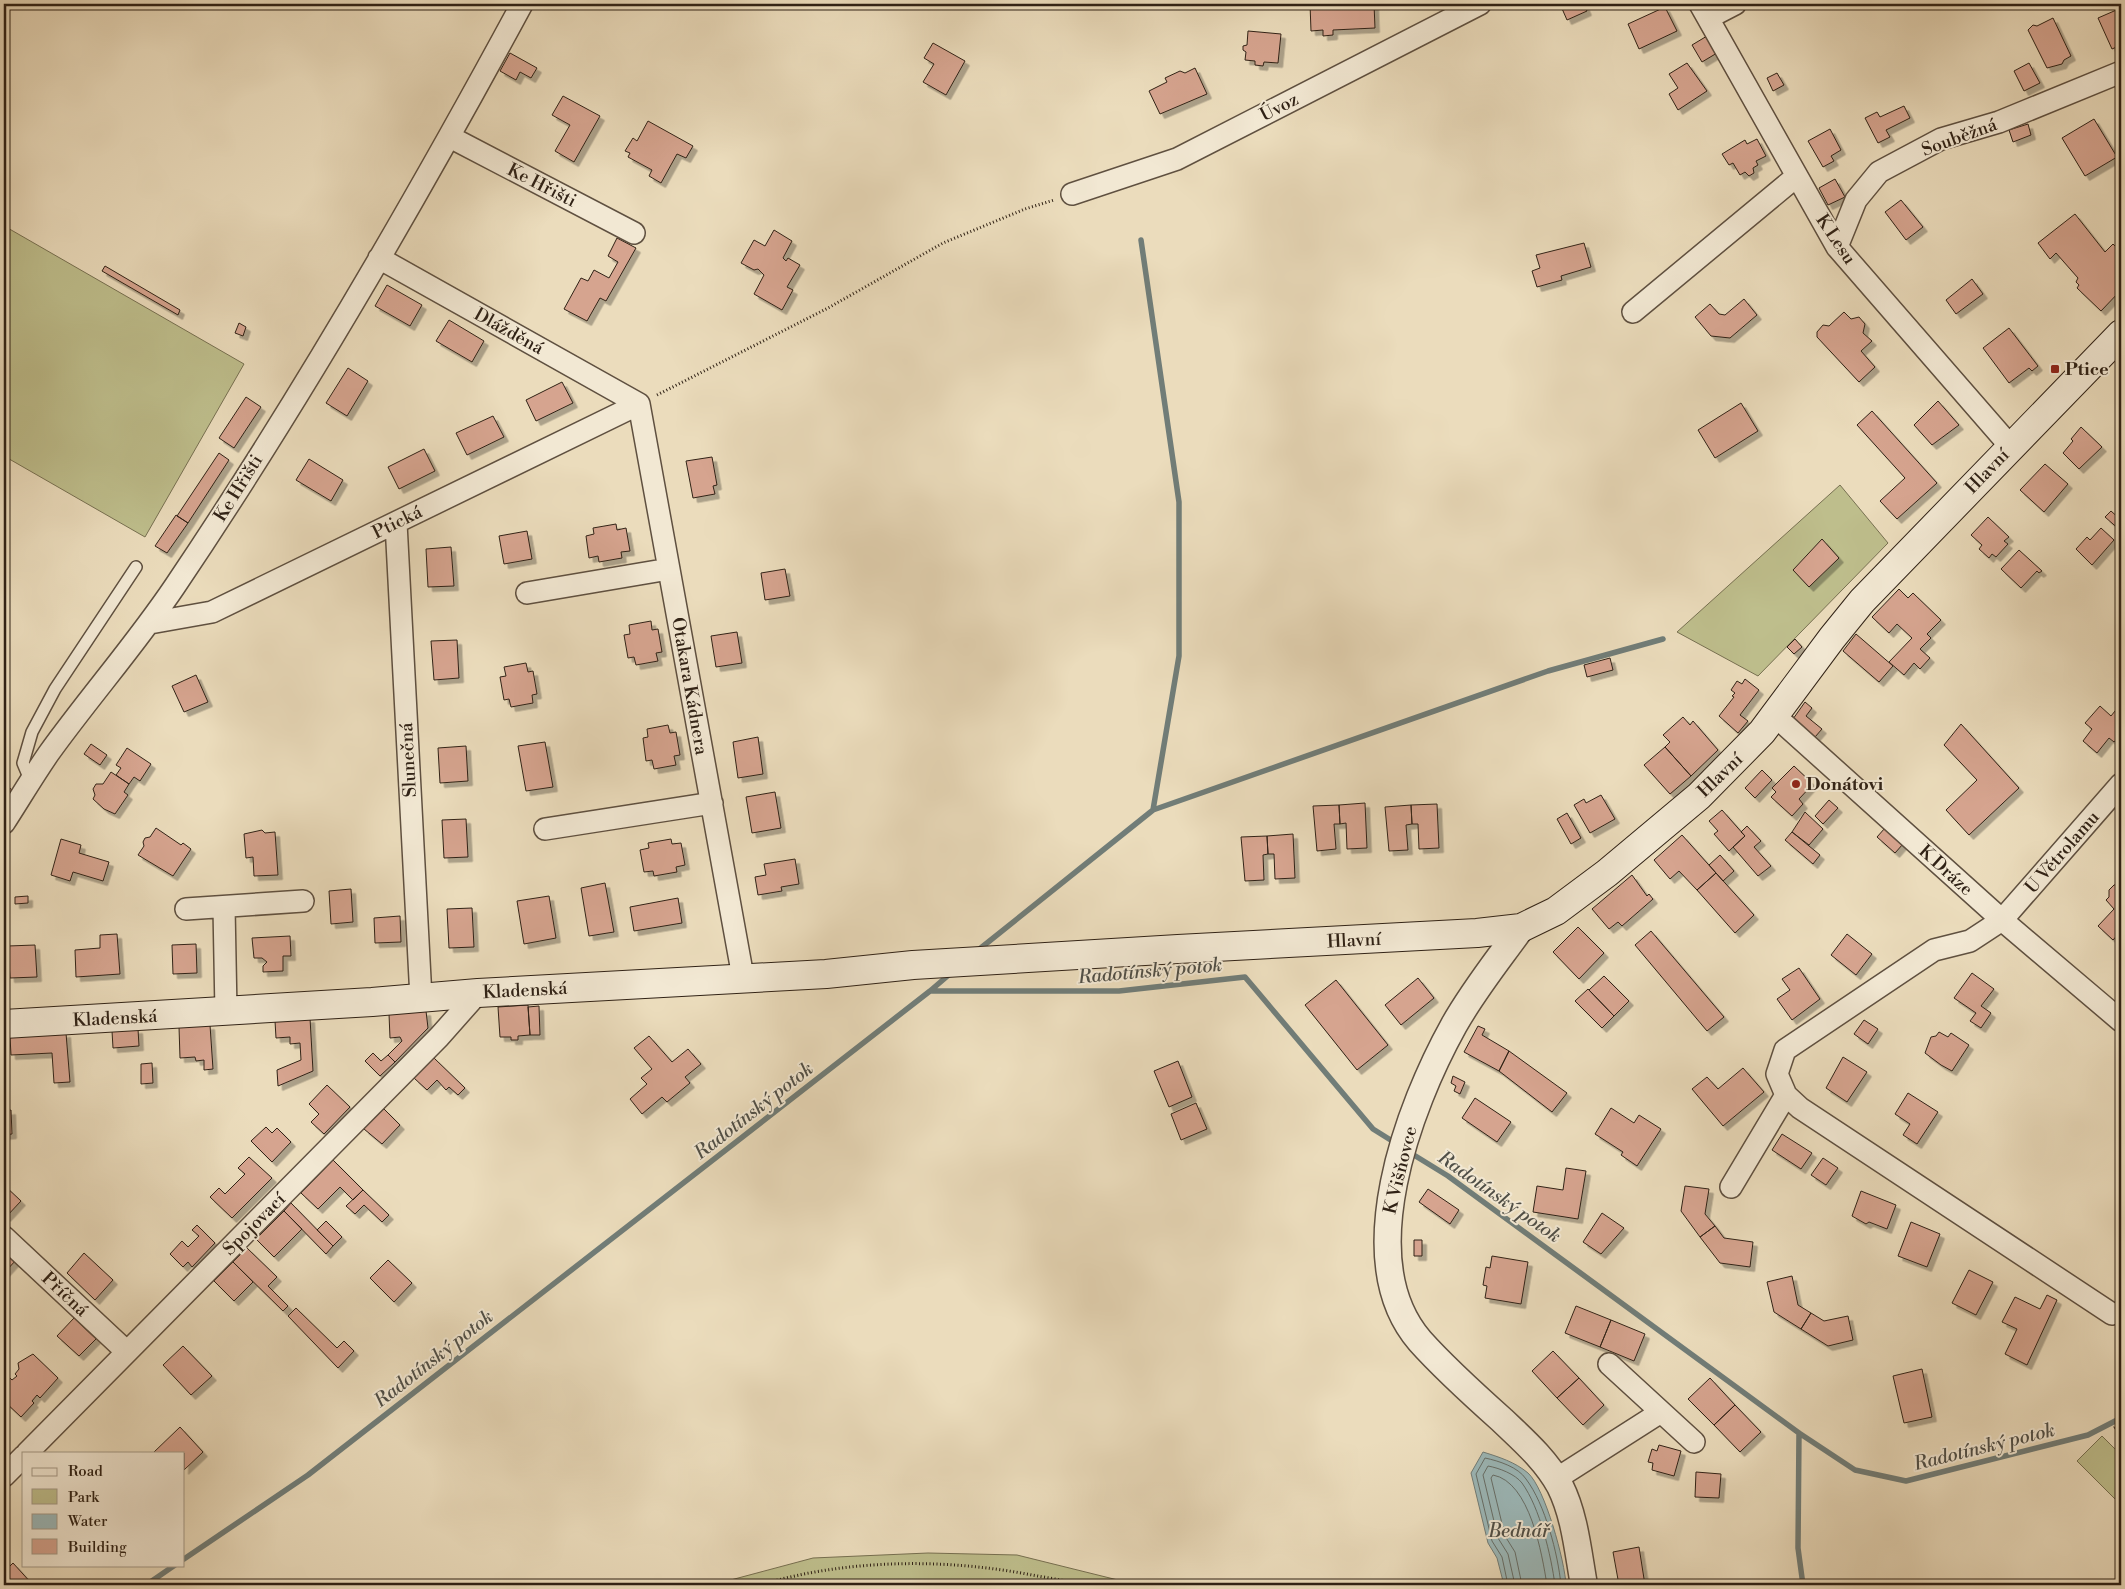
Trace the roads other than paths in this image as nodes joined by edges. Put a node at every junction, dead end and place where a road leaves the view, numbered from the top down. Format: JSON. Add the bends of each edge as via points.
{"nodes":[{"id":1,"x":522,"y":4,"type":"edge"},
{"id":2,"x":1480,"y":4,"type":"edge"},
{"id":3,"x":1735,"y":4,"type":"edge"},
{"id":4,"x":1704,"y":11,"type":"edge"},
{"id":5,"x":2121,"y":72,"type":"edge"},
{"id":6,"x":450,"y":137,"type":"junction"},
{"id":7,"x":1797,"y":176,"type":"junction"},
{"id":8,"x":1072,"y":194,"type":"road end"},
{"id":9,"x":634,"y":233,"type":"dead end"},
{"id":10,"x":1837,"y":247,"type":"junction"},
{"id":11,"x":378,"y":258,"type":"junction"},
{"id":12,"x":1632,"y":312,"type":"dead end"},
{"id":13,"x":2121,"y":334,"type":"edge"},
{"id":14,"x":639,"y":404,"type":"junction"},
{"id":15,"x":2011,"y":447,"type":"junction"},
{"id":16,"x":396,"y":523,"type":"junction"},
{"id":17,"x":136,"y":567,"type":"dead end"},
{"id":18,"x":669,"y":569,"type":"junction"},
{"id":19,"x":527,"y":593,"type":"dead end"},
{"id":20,"x":150,"y":623,"type":"junction"},
{"id":21,"x":1774,"y":715,"type":"junction"},
{"id":22,"x":31,"y":782,"type":"junction"},
{"id":23,"x":2121,"y":784,"type":"edge"},
{"id":24,"x":712,"y":803,"type":"junction"},
{"id":25,"x":4,"y":823,"type":"edge"},
{"id":26,"x":545,"y":829,"type":"dead end"},
{"id":27,"x":303,"y":902,"type":"dead end"},
{"id":28,"x":224,"y":907,"type":"junction"},
{"id":29,"x":186,"y":909,"type":"dead end"},
{"id":30,"x":2002,"y":920,"type":"junction"},
{"id":31,"x":1521,"y":928,"type":"junction"},
{"id":32,"x":826,"y":974,"type":"joint"},
{"id":33,"x":743,"y":977,"type":"junction"},
{"id":34,"x":478,"y":993,"type":"junction"},
{"id":35,"x":421,"y":998,"type":"junction"},
{"id":36,"x":226,"y":1012,"type":"junction"},
{"id":37,"x":2121,"y":1022,"type":"edge"},
{"id":38,"x":4,"y":1024,"type":"edge"},
{"id":39,"x":1786,"y":1095,"type":"junction"},
{"id":40,"x":1731,"y":1187,"type":"dead end"},
{"id":41,"x":4,"y":1237,"type":"edge"},
{"id":42,"x":2112,"y":1314,"type":"dead end"},
{"id":43,"x":127,"y":1352,"type":"junction"},
{"id":44,"x":1609,"y":1364,"type":"dead end"},
{"id":45,"x":1661,"y":1412,"type":"junction"},
{"id":46,"x":1694,"y":1442,"type":"dead end"},
{"id":47,"x":28,"y":1452,"type":"edge"},
{"id":48,"x":22,"y":1458,"type":"edge"},
{"id":49,"x":4,"y":1476,"type":"edge"},
{"id":50,"x":1556,"y":1479,"type":"junction"},
{"id":51,"x":1584,"y":1585,"type":"edge"}],
"edges":[{"from":1,"to":6,"type":"street","name":"Ke Hřišti"},
{"from":2,"to":8,"type":"street","name":"Úvoz","via":[[1177,159]]},
{"from":3,"to":4,"type":"street"},
{"from":4,"to":7,"type":"street","name":"K Lesu"},
{"from":5,"to":10,"type":"street","name":"Souběžná","via":[[1998,122],[1941,139],[1879,172],[1856,200]]},
{"from":6,"to":9,"type":"street","name":"Ke Hřišti"},
{"from":6,"to":11,"type":"street","name":"Ke Hřišti"},
{"from":7,"to":10,"type":"street","name":"K Lesu"},
{"from":7,"to":12,"type":"street"},
{"from":10,"to":15,"type":"street","name":"K Lesu"},
{"from":11,"to":14,"type":"street","name":"Dlážděná"},
{"from":11,"to":20,"type":"street","name":"Ke Hřišti","via":[[250,470]]},
{"from":13,"to":15,"type":"main road","name":"Hlavní"},
{"from":14,"to":16,"type":"street","name":"Ptická"},
{"from":14,"to":18,"type":"street","name":"Otakara Kádnera"},
{"from":15,"to":21,"type":"main road","name":"Hlavní","via":[[1862,601]]},
{"from":16,"to":20,"type":"street","name":"Ptická","via":[[212,612]]},
{"from":16,"to":35,"type":"street","name":"Slunečná"},
{"from":17,"to":22,"type":"lane","via":[[56,689],[32,732],[23,763]]},
{"from":18,"to":19,"type":"street"},
{"from":18,"to":24,"type":"street","name":"Otakara Kádnera"},
{"from":20,"to":22,"type":"street","name":"Ke Hřišti"},
{"from":21,"to":30,"type":"street","name":"K Dráze"},
{"from":21,"to":31,"type":"main road","name":"Hlavní","via":[[1745,752],[1699,796],[1564,906]]},
{"from":22,"to":25,"type":"street","name":"Ke Hřišti"},
{"from":23,"to":30,"type":"street","name":"U Větrolamu"},
{"from":24,"to":26,"type":"street"},
{"from":24,"to":33,"type":"street","name":"Otakara Kádnera"},
{"from":27,"to":28,"type":"street"},
{"from":28,"to":29,"type":"street"},
{"from":28,"to":36,"type":"street"},
{"from":30,"to":37,"type":"street","name":"K Dráze"},
{"from":30,"to":39,"type":"street","name":"U Větrolamu","via":[[1970,941],[1934,950],[1785,1050],[1777,1074]]},
{"from":31,"to":32,"type":"main road","name":"Hlavní","via":[[913,965]]},
{"from":31,"to":50,"type":"street","name":"K Višňovce","via":[[1454,1026],[1422,1096],[1396,1174],[1387,1243],[1393,1283],[1412,1330],[1456,1378],[1529,1446]]},
{"from":32,"to":33,"type":"main road","name":"Kladenská"},
{"from":33,"to":34,"type":"main road","name":"Kladenská"},
{"from":34,"to":35,"type":"main road","name":"Kladenská"},
{"from":34,"to":43,"type":"street","name":"Spojovací","via":[[439,1037]]},
{"from":35,"to":36,"type":"main road","name":"Kladenská"},
{"from":36,"to":38,"type":"main road","name":"Kladenská"},
{"from":39,"to":40,"type":"street"},
{"from":39,"to":42,"type":"street","via":[[1808,1113]]},
{"from":41,"to":43,"type":"street","name":"Příčná"},
{"from":43,"to":47,"type":"street","name":"Spojovací"},
{"from":44,"to":45,"type":"street"},
{"from":45,"to":46,"type":"street"},
{"from":45,"to":50,"type":"street"},
{"from":48,"to":49,"type":"street"},
{"from":50,"to":51,"type":"street","name":"K Višňovce","via":[[1570,1513]]}]}
